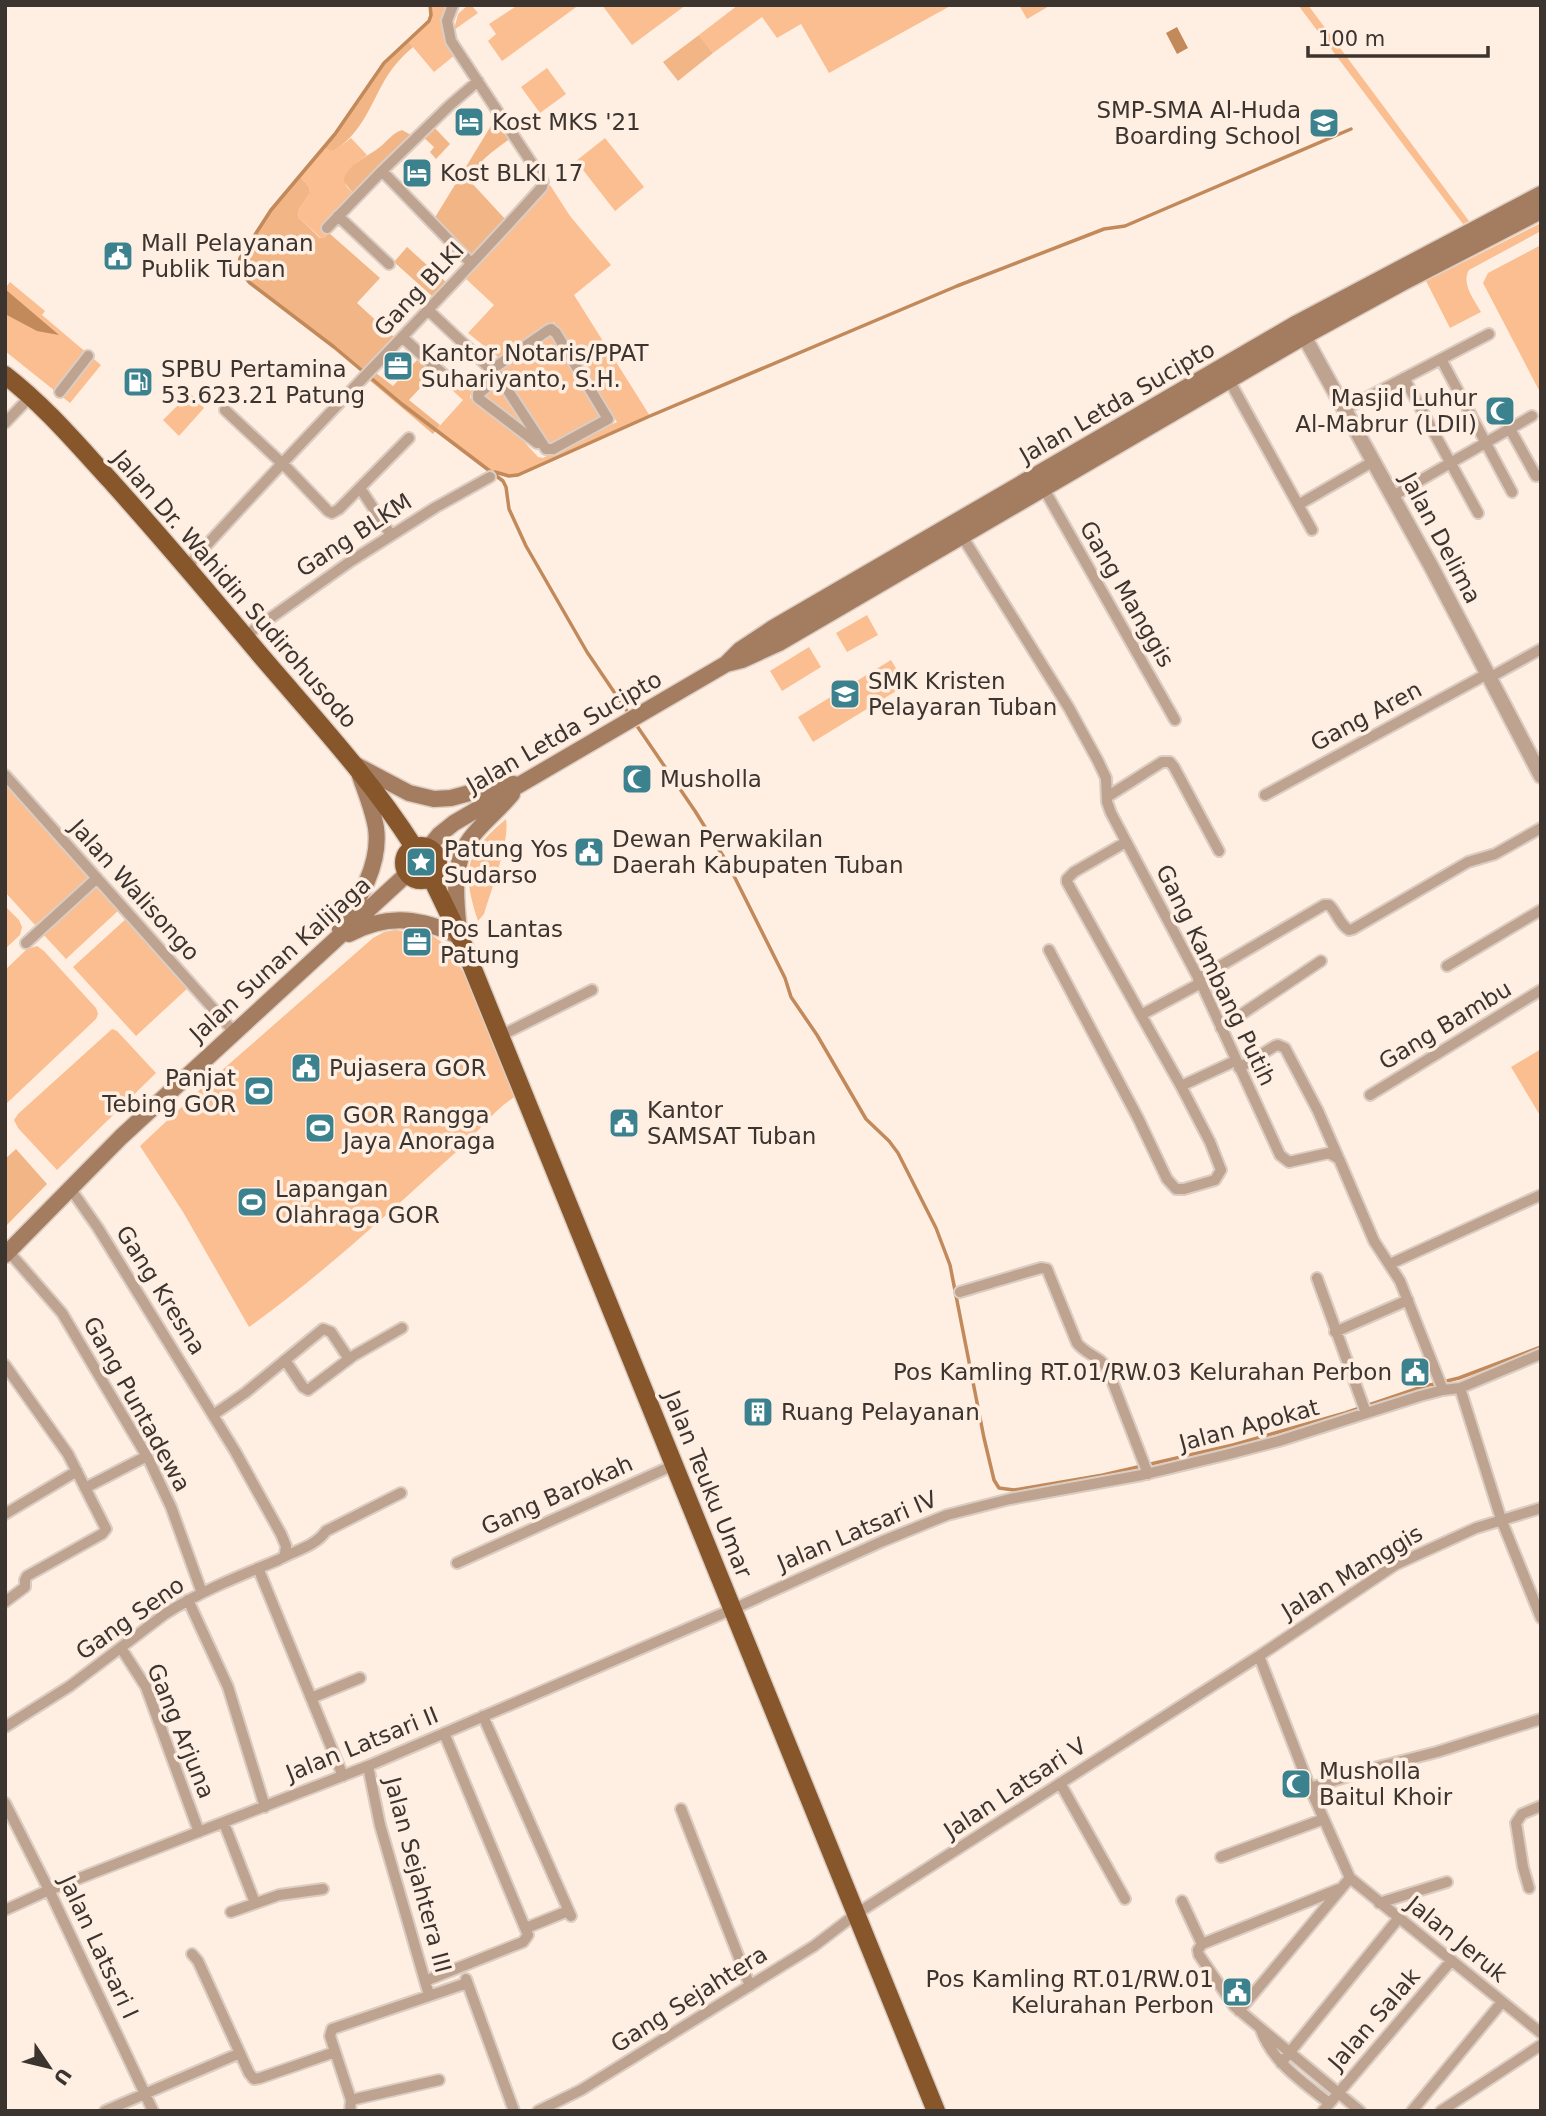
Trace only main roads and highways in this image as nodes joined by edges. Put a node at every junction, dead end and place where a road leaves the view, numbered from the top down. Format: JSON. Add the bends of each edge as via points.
{"nodes":[{"id":1,"x":1541,"y":194,"type":"edge"},
{"id":2,"x":1541,"y":211,"type":"edge"},
{"id":3,"x":1301,"y":330,"type":"junction"},
{"id":4,"x":5,"y":375,"type":"edge"},
{"id":5,"x":726,"y":664,"type":"junction"},
{"id":6,"x":356,"y":765,"type":"junction"},
{"id":7,"x":523,"y":782,"type":"junction"},
{"id":8,"x":422,"y":847,"type":"junction"},
{"id":9,"x":407,"y":874,"type":"junction"},
{"id":10,"x":431,"y":877,"type":"junction"},
{"id":11,"x":460,"y":937,"type":"junction"},
{"id":12,"x":330,"y":946,"type":"junction"},
{"id":13,"x":7,"y":1254,"type":"edge"},
{"id":14,"x":936,"y":2111,"type":"edge"}],
"edges":[{"from":1,"to":3,"type":"main road","name":"Jalan Letda Sucipto"},
{"from":2,"to":3,"type":"main road","name":"Jalan Letda Sucipto"},
{"from":3,"to":5,"type":"main road","name":"Jalan Letda Sucipto","via":[[773,628]]},
{"from":3,"to":5,"type":"main road","name":"Jalan Letda Sucipto","via":[[1230,380],[779,643]]},
{"from":4,"to":6,"type":"highway","name":"Jalan Dr. Wahidin Sudirohusodo","via":[[57,422]]},
{"from":5,"to":7,"type":"main road","name":"Jalan Letda Sucipto"},
{"from":6,"to":7,"type":"main road","via":[[409,793],[434,799]]},
{"from":6,"to":8,"type":"highway","name":"Jalan Dr. Wahidin Sudirohusodo"},
{"from":6,"to":12,"type":"main road","via":[[376,830],[375,857],[365,888]]},
{"from":7,"to":8,"type":"main road","name":"Jalan Letda Sucipto"},
{"from":7,"to":11,"type":"main road","via":[[464,850],[456,891]]},
{"from":8,"to":9,"type":"highway","via":[[410,850],[404,859]]},
{"from":8,"to":10,"type":"highway","via":[[437,856],[438,867]]},
{"from":9,"to":10,"type":"highway","via":[[421,880]]},
{"from":9,"to":12,"type":"main road","name":"Jalan Sunan Kalijaga"},
{"from":10,"to":11,"type":"highway","name":"Jalan Teuku Umar"},
{"from":11,"to":12,"type":"main road","via":[[426,922],[383,921]]},
{"from":11,"to":14,"type":"highway","name":"Jalan Teuku Umar"},
{"from":12,"to":13,"type":"main road","name":"Jalan Sunan Kalijaga","via":[[157,1103]]}]}
